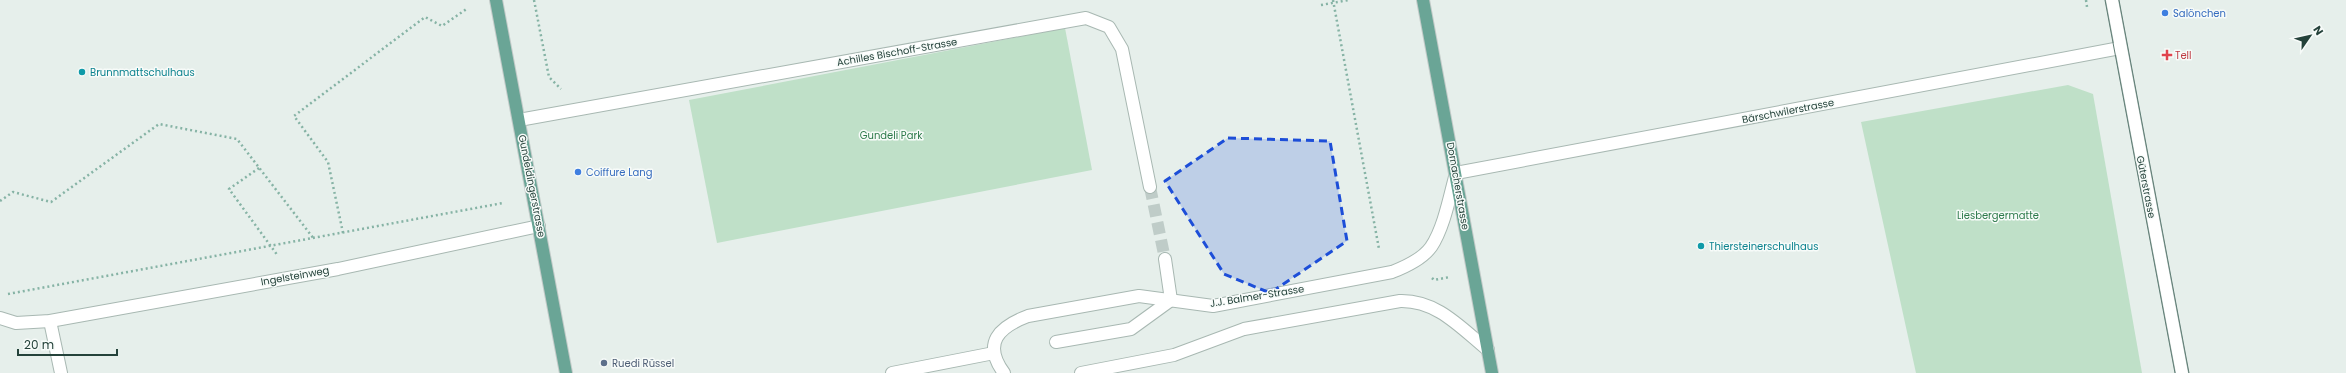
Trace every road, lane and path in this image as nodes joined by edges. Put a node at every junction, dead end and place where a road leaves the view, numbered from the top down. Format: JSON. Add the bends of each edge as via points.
{"nodes":[{"id":1,"x":496,"y":0,"type":"edge"},
{"id":2,"x":534,"y":0,"type":"edge"},
{"id":3,"x":1349,"y":0,"type":"edge"},
{"id":4,"x":1423,"y":0,"type":"edge"},
{"id":5,"x":2112,"y":0,"type":"edge"},
{"id":6,"x":1333,"y":1,"type":"edge"},
{"id":7,"x":1320,"y":5,"type":"dead end"},
{"id":8,"x":468,"y":8,"type":"dead end"},
{"id":9,"x":2120,"y":48,"type":"junction"},
{"id":10,"x":561,"y":89,"type":"dead end"},
{"id":11,"x":520,"y":120,"type":"junction"},
{"id":12,"x":259,"y":168,"type":"junction"},
{"id":13,"x":1456,"y":173,"type":"junction"},
{"id":14,"x":1150,"y":187,"type":"tunnel mouth"},
{"id":15,"x":0,"y":201,"type":"edge"},
{"id":16,"x":503,"y":203,"type":"dead end"},
{"id":17,"x":539,"y":226,"type":"junction"},
{"id":18,"x":343,"y":233,"type":"junction"},
{"id":19,"x":314,"y":239,"type":"junction"},
{"id":20,"x":271,"y":247,"type":"junction"},
{"id":21,"x":1378,"y":249,"type":"dead end"},
{"id":22,"x":1165,"y":259,"type":"tunnel mouth"},
{"id":23,"x":1429,"y":274,"type":"dead end"},
{"id":24,"x":294,"y":276,"type":"junction"},
{"id":25,"x":1453,"y":276,"type":"dead end"},
{"id":26,"x":0,"y":296,"type":"edge"},
{"id":27,"x":1171,"y":300,"type":"junction"},
{"id":28,"x":0,"y":318,"type":"edge"},
{"id":29,"x":50,"y":321,"type":"junction"},
{"id":30,"x":1056,"y":342,"type":"dead end"},
{"id":31,"x":1488,"y":350,"type":"junction"},
{"id":32,"x":994,"y":353,"type":"junction"},
{"id":33,"x":61,"y":373,"type":"edge"},
{"id":34,"x":566,"y":373,"type":"edge"},
{"id":35,"x":892,"y":373,"type":"edge"},
{"id":36,"x":1004,"y":373,"type":"edge"},
{"id":37,"x":1081,"y":373,"type":"edge"},
{"id":38,"x":1492,"y":373,"type":"edge"},
{"id":39,"x":2182,"y":373,"type":"edge"}],
"edges":[{"from":1,"to":11,"type":"main road","name":"Gundeldingerstrasse"},
{"from":2,"to":10,"type":"path","via":[[549,77]]},
{"from":3,"to":6,"type":"path"},
{"from":4,"to":13,"type":"main road","name":"Dornacherstrasse"},
{"from":5,"to":9,"type":"street","name":"Güterstrasse"},
{"from":6,"to":7,"type":"path"},
{"from":6,"to":21,"type":"path"},
{"from":8,"to":18,"type":"path","via":[[442,26],[425,17],[294,116],[328,162]]},
{"from":9,"to":13,"type":"street","name":"Bärschwilerstrasse"},
{"from":9,"to":39,"type":"street","name":"Güterstrasse"},
{"from":11,"to":14,"type":"street","name":"Achilles Bischoff-Strasse","via":[[1086,18],[1109,27],[1122,49]]},
{"from":11,"to":17,"type":"main road","name":"Gundeldingerstrasse"},
{"from":12,"to":15,"type":"path","via":[[237,139],[159,124],[51,202],[13,192]]},
{"from":12,"to":19,"type":"path"},
{"from":12,"to":20,"type":"path","via":[[229,189]]},
{"from":13,"to":27,"type":"street","name":"J.J. Balmer-Strasse","via":[[1431,248],[1404,267],[1392,272],[1213,306]]},
{"from":13,"to":31,"type":"main road","name":"Dornacherstrasse"},
{"from":16,"to":18,"type":"path"},
{"from":17,"to":24,"type":"street","name":"Ingelsteinweg"},
{"from":17,"to":34,"type":"main road","name":"Gundeldingerstrasse"},
{"from":18,"to":19,"type":"path"},
{"from":19,"to":20,"type":"path"},
{"from":20,"to":24,"type":"path"},
{"from":20,"to":26,"type":"path"},
{"from":22,"to":27,"type":"street"},
{"from":23,"to":25,"type":"path","via":[[1434,280]]},
{"from":24,"to":29,"type":"street","name":"Ingelsteinweg"},
{"from":27,"to":30,"type":"street","via":[[1131,329]]},
{"from":27,"to":32,"type":"street","name":"J.J. Balmer-Strasse","via":[[1138,296],[1028,316],[1012,322],[999,331]]},
{"from":28,"to":29,"type":"street","name":"Ingelsteinweg","via":[[16,323]]},
{"from":29,"to":33,"type":"street"},
{"from":31,"to":37,"type":"street","via":[[1442,311],[1413,301],[1400,301],[1244,329],[1174,356]]},
{"from":31,"to":38,"type":"main road","name":"Dornacherstrasse"},
{"from":32,"to":35,"type":"street"},
{"from":32,"to":36,"type":"street"}]}
